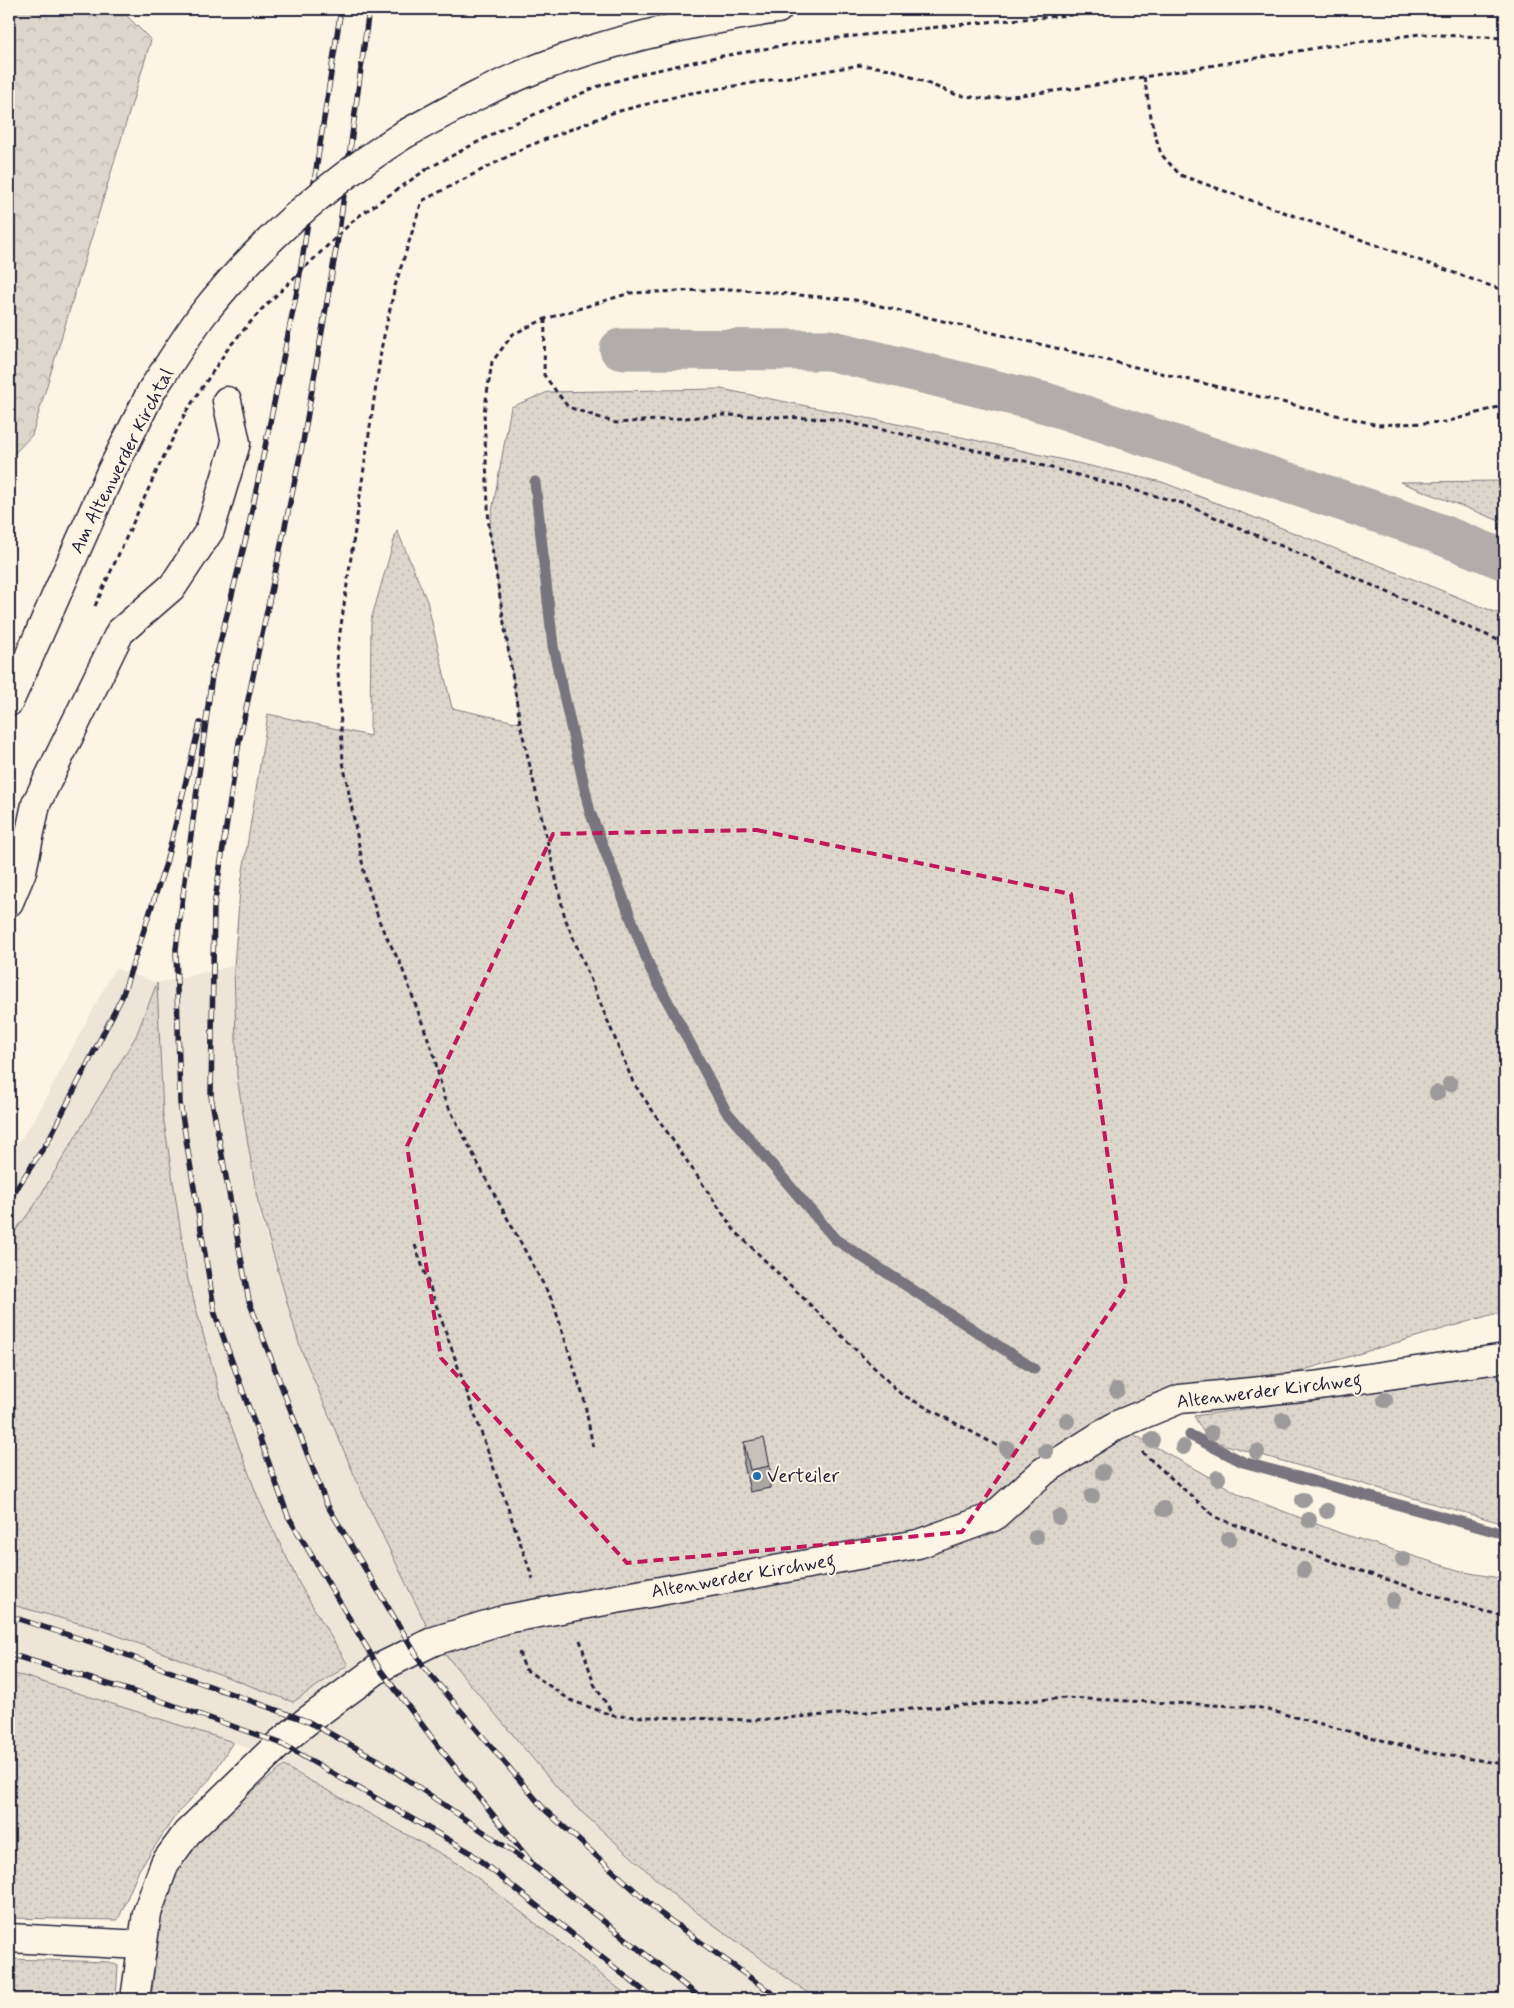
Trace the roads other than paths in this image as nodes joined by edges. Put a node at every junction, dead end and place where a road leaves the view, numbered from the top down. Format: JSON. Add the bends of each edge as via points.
{"nodes":[{"id":1,"x":778,"y":9,"type":"edge"},
{"id":2,"x":227,"y":401,"type":"dead end"},
{"id":3,"x":9,"y":702,"type":"edge"},
{"id":4,"x":9,"y":902,"type":"edge"},
{"id":5,"x":1505,"y":1358,"type":"edge"},
{"id":6,"x":9,"y":1938,"type":"edge"},
{"id":7,"x":142,"y":1945,"type":"junction"},
{"id":8,"x":135,"y":1999,"type":"edge"}],
"edges":[{"from":1,"to":3,"type":"street","name":"Am Altenwerder Kirchtal","bridge":true,"via":[[593,49],[540,68],[482,93],[405,134],[334,183],[293,218],[243,267],[203,315],[152,390]]},
{"from":2,"to":4,"type":"street","via":[[236,443],[210,530],[173,586],[120,632],[36,804],[22,870]]},
{"from":5,"to":7,"type":"street","name":"Altenwerder Kirchweg","via":[[1313,1386],[1180,1398],[1117,1425],[1044,1471],[993,1517],[918,1544],[506,1619],[434,1640],[379,1668],[307,1721],[187,1834],[166,1863],[147,1913]]},
{"from":6,"to":7,"type":"street"},
{"from":7,"to":8,"type":"street","name":"Altenwerder Kirchweg"}]}
